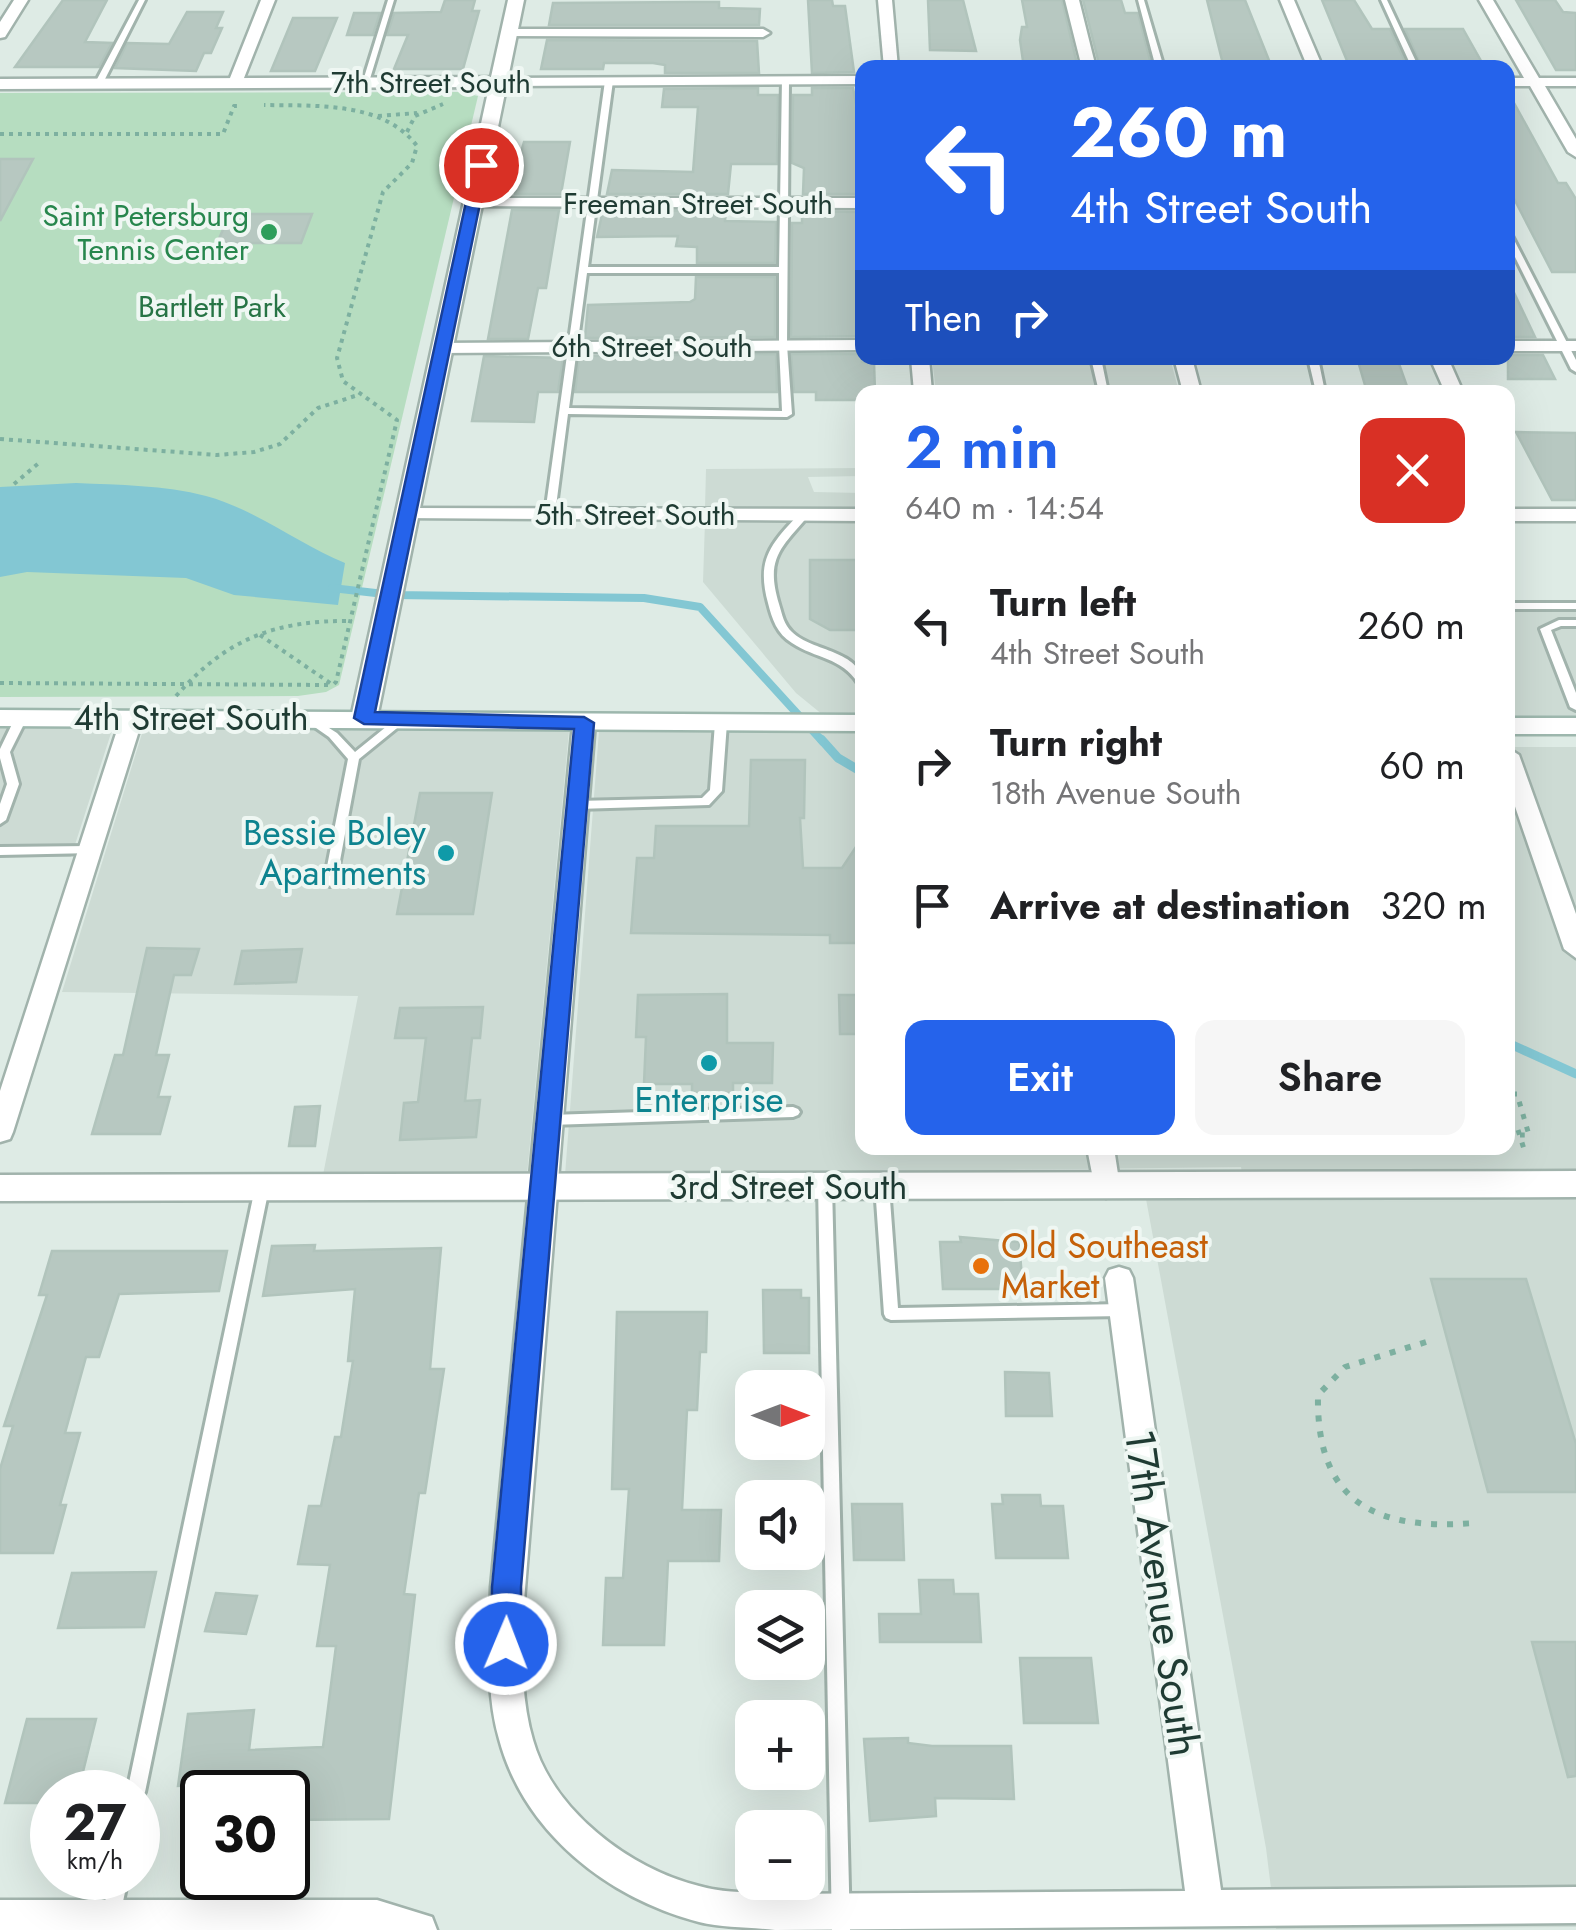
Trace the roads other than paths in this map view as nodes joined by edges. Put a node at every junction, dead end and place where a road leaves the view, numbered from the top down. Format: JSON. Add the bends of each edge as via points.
{"nodes":[{"id":1,"x":21,"y":0,"type":"edge"},
{"id":2,"x":142,"y":0,"type":"edge"},
{"id":3,"x":268,"y":0,"type":"edge"},
{"id":4,"x":391,"y":0,"type":"edge"},
{"id":5,"x":516,"y":0,"type":"edge"},
{"id":6,"x":885,"y":0,"type":"edge"},
{"id":7,"x":1072,"y":0,"type":"edge"},
{"id":8,"x":1141,"y":0,"type":"edge"},
{"id":9,"x":1287,"y":0,"type":"edge"},
{"id":10,"x":1384,"y":0,"type":"edge"},
{"id":11,"x":1486,"y":0,"type":"edge"},
{"id":12,"x":509,"y":33,"type":"junction"},
{"id":13,"x":763,"y":33,"type":"dead end"},
{"id":14,"x":0,"y":34,"type":"edge"},
{"id":15,"x":890,"y":60,"type":"edge"},
{"id":16,"x":1087,"y":60,"type":"edge"},
{"id":17,"x":1158,"y":60,"type":"edge"},
{"id":18,"x":1313,"y":60,"type":"edge"},
{"id":19,"x":1412,"y":60,"type":"edge"},
{"id":20,"x":785,"y":80,"type":"junction"},
{"id":21,"x":855,"y":80,"type":"edge"},
{"id":22,"x":609,"y":81,"type":"junction"},
{"id":23,"x":365,"y":82,"type":"junction"},
{"id":24,"x":498,"y":82,"type":"junction"},
{"id":25,"x":1515,"y":82,"type":"edge"},
{"id":26,"x":1535,"y":82,"type":"junction"},
{"id":27,"x":1576,"y":82,"type":"edge"},
{"id":28,"x":234,"y":83,"type":"junction"},
{"id":29,"x":0,"y":84,"type":"edge"},
{"id":30,"x":99,"y":84,"type":"junction"},
{"id":31,"x":1576,"y":152,"type":"edge"},
{"id":32,"x":855,"y":202,"type":"edge"},
{"id":33,"x":473,"y":203,"type":"junction"},
{"id":34,"x":592,"y":203,"type":"junction"},
{"id":35,"x":785,"y":203,"type":"junction"},
{"id":36,"x":1515,"y":248,"type":"edge"},
{"id":37,"x":583,"y":270,"type":"junction"},
{"id":38,"x":785,"y":270,"type":"junction"},
{"id":39,"x":855,"y":345,"type":"edge"},
{"id":40,"x":783,"y":346,"type":"junction"},
{"id":41,"x":1515,"y":346,"type":"edge"},
{"id":42,"x":1570,"y":346,"type":"edge"},
{"id":43,"x":573,"y":347,"type":"junction"},
{"id":44,"x":442,"y":348,"type":"junction"},
{"id":45,"x":1576,"y":370,"type":"edge"},
{"id":46,"x":564,"y":411,"type":"junction"},
{"id":47,"x":407,"y":514,"type":"junction"},
{"id":48,"x":550,"y":514,"type":"junction"},
{"id":49,"x":804,"y":515,"type":"junction"},
{"id":50,"x":855,"y":515,"type":"edge"},
{"id":51,"x":1515,"y":515,"type":"edge"},
{"id":52,"x":1576,"y":515,"type":"edge"},
{"id":53,"x":1515,"y":606,"type":"edge"},
{"id":54,"x":1576,"y":606,"type":"edge"},
{"id":55,"x":1576,"y":623,"type":"edge"},
{"id":56,"x":1558,"y":662,"type":"junction"},
{"id":57,"x":1576,"y":662,"type":"edge"},
{"id":58,"x":855,"y":668,"type":"edge"},
{"id":59,"x":1576,"y":707,"type":"edge"},
{"id":60,"x":10,"y":718,"type":"edge"},
{"id":61,"x":132,"y":718,"type":"junction"},
{"id":62,"x":308,"y":718,"type":"junction"},
{"id":63,"x":364,"y":718,"type":"junction"},
{"id":64,"x":404,"y":718,"type":"junction"},
{"id":65,"x":584,"y":723,"type":"junction"},
{"id":66,"x":721,"y":723,"type":"junction"},
{"id":67,"x":852,"y":723,"type":"edge"},
{"id":68,"x":1515,"y":726,"type":"edge"},
{"id":69,"x":1576,"y":726,"type":"edge"},
{"id":70,"x":354,"y":758,"type":"junction"},
{"id":71,"x":1515,"y":775,"type":"edge"},
{"id":72,"x":578,"y":804,"type":"junction"},
{"id":73,"x":0,"y":820,"type":"edge"},
{"id":74,"x":90,"y":850,"type":"junction"},
{"id":75,"x":0,"y":851,"type":"edge"},
{"id":76,"x":330,"y":882,"type":"dead end"},
{"id":77,"x":1576,"y":948,"type":"edge"},
{"id":78,"x":792,"y":1112,"type":"dead end"},
{"id":79,"x":550,"y":1120,"type":"junction"},
{"id":80,"x":0,"y":1132,"type":"edge"},
{"id":81,"x":1101,"y":1155,"type":"edge"},
{"id":82,"x":1576,"y":1184,"type":"edge"},
{"id":83,"x":825,"y":1186,"type":"junction"},
{"id":84,"x":882,"y":1186,"type":"junction"},
{"id":85,"x":1106,"y":1186,"type":"junction"},
{"id":86,"x":0,"y":1188,"type":"edge"},
{"id":87,"x":262,"y":1188,"type":"junction"},
{"id":88,"x":544,"y":1188,"type":"junction"},
{"id":89,"x":1121,"y":1294,"type":"joint"},
{"id":90,"x":141,"y":1770,"type":"edge"},
{"id":91,"x":1576,"y":1905,"type":"edge"},
{"id":92,"x":1205,"y":1907,"type":"junction"},
{"id":93,"x":0,"y":1918,"type":"edge"},
{"id":94,"x":841,"y":1920,"type":"edge"},
{"id":95,"x":110,"y":1923,"type":"edge"},
{"id":96,"x":419,"y":1930,"type":"edge"}],
"edges":[{"from":1,"to":14,"type":"street"},
{"from":2,"to":30,"type":"lane"},
{"from":3,"to":28,"type":"street"},
{"from":4,"to":23,"type":"lane"},
{"from":5,"to":12,"type":"street"},
{"from":6,"to":15,"type":"street"},
{"from":7,"to":16,"type":"street"},
{"from":8,"to":17,"type":"lane"},
{"from":9,"to":18,"type":"street"},
{"from":10,"to":19,"type":"lane"},
{"from":11,"to":26,"type":"street"},
{"from":12,"to":13,"type":"street"},
{"from":12,"to":24,"type":"street"},
{"from":20,"to":21,"type":"street","name":"7th Street South"},
{"from":20,"to":22,"type":"street","name":"7th Street South"},
{"from":20,"to":35,"type":"lane"},
{"from":22,"to":24,"type":"street","name":"7th Street South"},
{"from":22,"to":34,"type":"lane"},
{"from":23,"to":24,"type":"street","name":"7th Street South"},
{"from":23,"to":28,"type":"street","name":"7th Street South"},
{"from":24,"to":33,"type":"street"},
{"from":25,"to":26,"type":"street"},
{"from":26,"to":27,"type":"street"},
{"from":26,"to":31,"type":"street"},
{"from":28,"to":30,"type":"street","name":"7th Street South"},
{"from":29,"to":30,"type":"street","name":"7th Street South"},
{"from":32,"to":35,"type":"street","name":"Freeman Street South"},
{"from":33,"to":34,"type":"street","name":"Freeman Street South"},
{"from":33,"to":44,"type":"street"},
{"from":34,"to":35,"type":"street","name":"Freeman Street South"},
{"from":34,"to":37,"type":"lane"},
{"from":35,"to":38,"type":"lane"},
{"from":36,"to":42,"type":"lane"},
{"from":37,"to":38,"type":"lane"},
{"from":37,"to":43,"type":"lane"},
{"from":38,"to":40,"type":"lane"},
{"from":39,"to":40,"type":"street","name":"6th Street South"},
{"from":40,"to":43,"type":"street","name":"6th Street South"},
{"from":40,"to":46,"type":"lane","via":[[787,414]]},
{"from":41,"to":42,"type":"street"},
{"from":42,"to":45,"type":"lane"},
{"from":43,"to":44,"type":"street","name":"6th Street South"},
{"from":43,"to":46,"type":"lane"},
{"from":44,"to":47,"type":"street"},
{"from":46,"to":48,"type":"lane"},
{"from":47,"to":48,"type":"street","name":"5th Street South"},
{"from":47,"to":63,"type":"street"},
{"from":48,"to":49,"type":"street","name":"5th Street South"},
{"from":49,"to":50,"type":"street","name":"5th Street South"},
{"from":49,"to":58,"type":"lane","via":[[770,552],[768,585],[782,628]]},
{"from":51,"to":52,"type":"street"},
{"from":53,"to":54,"type":"lane"},
{"from":55,"to":56,"type":"lane","via":[[1546,629]]},
{"from":56,"to":57,"type":"lane"},
{"from":56,"to":59,"type":"lane"},
{"from":60,"to":61,"type":"street","name":"4th Street South"},
{"from":60,"to":73,"type":"lane","via":[[4,752],[13,784]]},
{"from":61,"to":62,"type":"street","name":"4th Street South"},
{"from":61,"to":74,"type":"street"},
{"from":62,"to":63,"type":"street","name":"4th Street South"},
{"from":62,"to":70,"type":"lane"},
{"from":63,"to":64,"type":"street","name":"4th Street South"},
{"from":64,"to":65,"type":"street","name":"4th Street South"},
{"from":64,"to":70,"type":"lane"},
{"from":65,"to":66,"type":"street","name":"4th Street South"},
{"from":65,"to":72,"type":"street"},
{"from":66,"to":67,"type":"street","name":"4th Street South"},
{"from":66,"to":72,"type":"lane","via":[[716,791],[705,802]]},
{"from":68,"to":69,"type":"street"},
{"from":70,"to":76,"type":"lane"},
{"from":71,"to":77,"type":"street"},
{"from":72,"to":79,"type":"street"},
{"from":74,"to":75,"type":"lane"},
{"from":74,"to":80,"type":"street"},
{"from":78,"to":79,"type":"lane"},
{"from":79,"to":88,"type":"street"},
{"from":81,"to":85,"type":"street"},
{"from":82,"to":85,"type":"street","name":"3rd Street South"},
{"from":83,"to":84,"type":"street","name":"3rd Street South"},
{"from":83,"to":88,"type":"street","name":"3rd Street South"},
{"from":83,"to":94,"type":"lane"},
{"from":84,"to":85,"type":"street","name":"3rd Street South"},
{"from":84,"to":89,"type":"lane","via":[[891,1314]]},
{"from":86,"to":87,"type":"street","name":"3rd Street South"},
{"from":87,"to":88,"type":"street","name":"3rd Street South"},
{"from":87,"to":90,"type":"lane"},
{"from":88,"to":94,"type":"street","via":[[507,1587],[516,1742],[543,1803],[620,1871],[698,1904]]},
{"from":89,"to":92,"type":"street","name":"17th Avenue South"},
{"from":91,"to":92,"type":"street"},
{"from":92,"to":94,"type":"street"},
{"from":93,"to":95,"type":"street"},
{"from":95,"to":96,"type":"street","via":[[377,1918]]}]}
